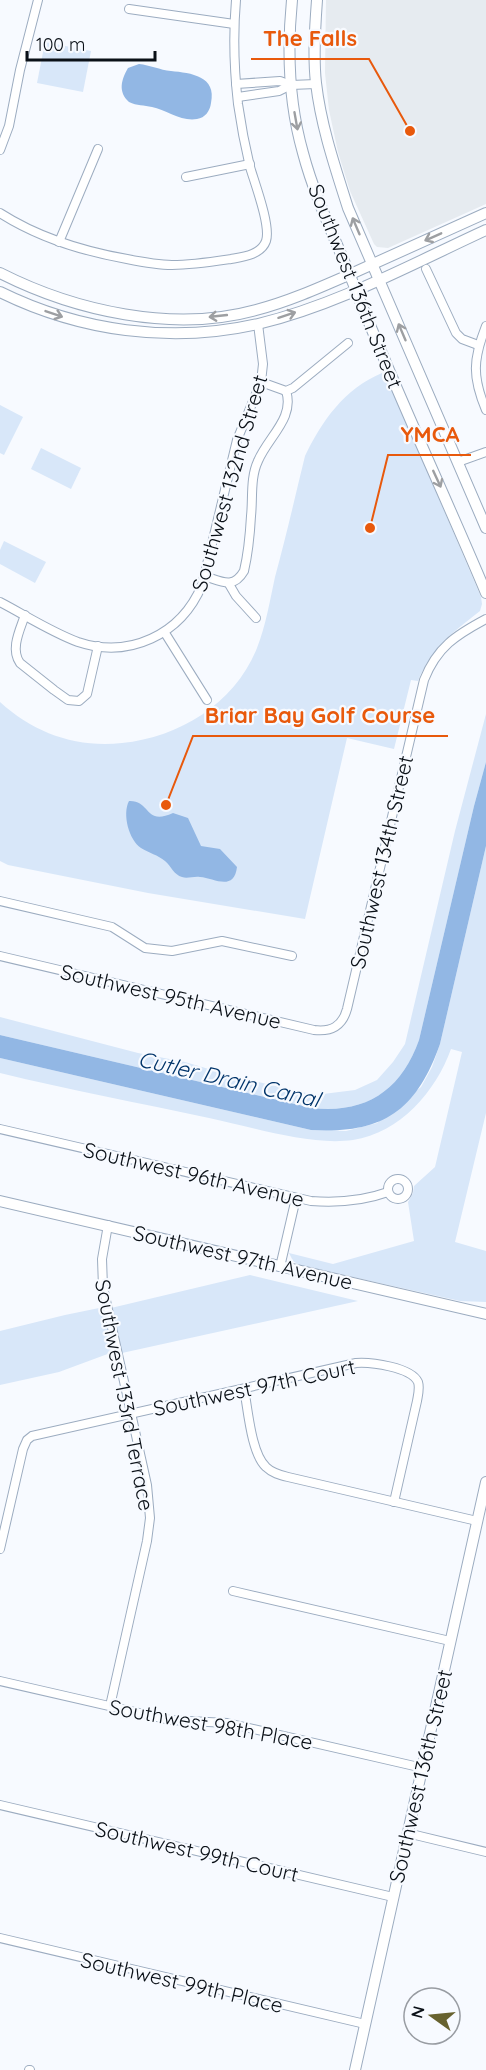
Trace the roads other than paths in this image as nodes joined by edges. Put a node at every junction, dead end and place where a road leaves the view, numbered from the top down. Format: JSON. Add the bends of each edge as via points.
{"nodes":[{"id":1,"x":38,"y":0,"type":"edge"},
{"id":2,"x":236,"y":0,"type":"edge"},
{"id":3,"x":292,"y":0,"type":"edge"},
{"id":4,"x":317,"y":0,"type":"edge"},
{"id":5,"x":129,"y":9,"type":"dead end"},
{"id":6,"x":234,"y":24,"type":"junction"},
{"id":7,"x":236,"y":84,"type":"junction"},
{"id":8,"x":316,"y":84,"type":"junction"},
{"id":9,"x":291,"y":85,"type":"junction"},
{"id":10,"x":238,"y":97,"type":"junction"},
{"id":11,"x":98,"y":148,"type":"dead end"},
{"id":12,"x":0,"y":150,"type":"edge"},
{"id":13,"x":250,"y":164,"type":"junction"},
{"id":14,"x":186,"y":177,"type":"dead end"},
{"id":15,"x":0,"y":213,"type":"edge"},
{"id":16,"x":486,"y":213,"type":"edge"},
{"id":17,"x":486,"y":230,"type":"edge"},
{"id":18,"x":59,"y":242,"type":"junction"},
{"id":19,"x":373,"y":264,"type":"junction"},
{"id":20,"x":426,"y":268,"type":"dead end"},
{"id":21,"x":0,"y":273,"type":"edge"},
{"id":22,"x":349,"y":274,"type":"junction"},
{"id":23,"x":379,"y":280,"type":"junction"},
{"id":24,"x":356,"y":290,"type":"junction"},
{"id":25,"x":0,"y":292,"type":"edge"},
{"id":26,"x":120,"y":314,"type":"junction"},
{"id":27,"x":134,"y":315,"type":"junction"},
{"id":28,"x":258,"y":324,"type":"junction"},
{"id":29,"x":486,"y":326,"type":"edge"},
{"id":30,"x":118,"y":330,"type":"junction"},
{"id":31,"x":133,"y":332,"type":"junction"},
{"id":32,"x":348,"y":343,"type":"dead end"},
{"id":33,"x":478,"y":345,"type":"junction"},
{"id":34,"x":261,"y":382,"type":"junction"},
{"id":35,"x":286,"y":391,"type":"junction"},
{"id":36,"x":486,"y":410,"type":"edge"},
{"id":37,"x":486,"y":452,"type":"edge"},
{"id":38,"x":458,"y":462,"type":"junction"},
{"id":39,"x":486,"y":528,"type":"edge"},
{"id":40,"x":204,"y":576,"type":"junction"},
{"id":41,"x":230,"y":584,"type":"junction"},
{"id":42,"x":486,"y":593,"type":"edge"},
{"id":43,"x":0,"y":602,"type":"edge"},
{"id":44,"x":25,"y":615,"type":"junction"},
{"id":45,"x":256,"y":618,"type":"dead end"},
{"id":46,"x":486,"y":620,"type":"edge"},
{"id":47,"x":165,"y":633,"type":"junction"},
{"id":48,"x":98,"y":646,"type":"junction"},
{"id":49,"x":207,"y":700,"type":"dead end"},
{"id":50,"x":0,"y":901,"type":"edge"},
{"id":51,"x":0,"y":956,"type":"edge"},
{"id":52,"x":292,"y":956,"type":"dead end"},
{"id":53,"x":340,"y":1024,"type":"joint"},
{"id":54,"x":0,"y":1129,"type":"edge"},
{"id":55,"x":388,"y":1192,"type":"dead end"},
{"id":56,"x":296,"y":1198,"type":"junction"},
{"id":57,"x":0,"y":1201,"type":"edge"},
{"id":58,"x":108,"y":1226,"type":"junction"},
{"id":59,"x":280,"y":1267,"type":"junction"},
{"id":60,"x":486,"y":1314,"type":"edge"},
{"id":61,"x":244,"y":1389,"type":"junction"},
{"id":62,"x":131,"y":1414,"type":"junction"},
{"id":63,"x":486,"y":1482,"type":"edge"},
{"id":64,"x":394,"y":1502,"type":"junction"},
{"id":65,"x":477,"y":1521,"type":"junction"},
{"id":66,"x":0,"y":1549,"type":"edge"},
{"id":67,"x":233,"y":1591,"type":"dead end"},
{"id":68,"x":450,"y":1641,"type":"junction"},
{"id":69,"x":0,"y":1681,"type":"edge"},
{"id":70,"x":110,"y":1706,"type":"junction"},
{"id":71,"x":423,"y":1768,"type":"junction"},
{"id":72,"x":0,"y":1805,"type":"edge"},
{"id":73,"x":407,"y":1833,"type":"junction"},
{"id":74,"x":486,"y":1852,"type":"edge"},
{"id":75,"x":393,"y":1897,"type":"junction"},
{"id":76,"x":0,"y":1938,"type":"edge"},
{"id":77,"x":365,"y":2024,"type":"junction"},
{"id":78,"x":355,"y":2070,"type":"edge"}],
"edges":[{"from":1,"to":12,"type":"street"},
{"from":2,"to":6,"type":"street"},
{"from":3,"to":9,"type":"street","name":"Southwest 136th Street"},
{"from":4,"to":8,"type":"street","name":"Southwest 136th Street"},
{"from":5,"to":6,"type":"street"},
{"from":6,"to":7,"type":"street"},
{"from":7,"to":9,"type":"street","via":[[280,81]]},
{"from":7,"to":10,"type":"street"},
{"from":8,"to":9,"type":"street"},
{"from":19,"to":8,"type":"street","name":"Southwest 136th Street","one_way":true,"via":[[348,208]]},
{"from":9,"to":10,"type":"street","via":[[279,92]]},
{"from":9,"to":22,"type":"street","name":"Southwest 136th Street","one_way":true,"via":[[302,152]]},
{"from":10,"to":13,"type":"street"},
{"from":11,"to":18,"type":"street"},
{"from":13,"to":14,"type":"street"},
{"from":13,"to":18,"type":"street","via":[[267,230],[261,249],[212,262],[171,265]]},
{"from":15,"to":18,"type":"street"},
{"from":16,"to":19,"type":"street","one_way":true},
{"from":17,"to":23,"type":"street"},
{"from":19,"to":22,"type":"street"},
{"from":19,"to":23,"type":"street","name":"Southwest 136th Street"},
{"from":20,"to":33,"type":"street","via":[[460,339]]},
{"from":21,"to":26,"type":"street","via":[[41,293]]},
{"from":22,"to":24,"type":"street","name":"Southwest 136th Street"},
{"from":22,"to":27,"type":"street","one_way":true,"via":[[316,290],[254,310],[191,318]]},
{"from":23,"to":24,"type":"street"},
{"from":38,"to":23,"type":"street","name":"Southwest 136th Street","one_way":true},
{"from":28,"to":24,"type":"street","one_way":true},
{"from":24,"to":42,"type":"street","name":"Southwest 136th Street","one_way":true},
{"from":25,"to":30,"type":"street","one_way":true,"via":[[66,318]]},
{"from":26,"to":27,"type":"street"},
{"from":26,"to":30,"type":"street"},
{"from":27,"to":31,"type":"street"},
{"from":28,"to":31,"type":"street","via":[[188,333]]},
{"from":28,"to":34,"type":"street","name":"Southwest 132nd Street","via":[[263,357]]},
{"from":29,"to":33,"type":"street"},
{"from":30,"to":31,"type":"street"},
{"from":32,"to":35,"type":"street"},
{"from":33,"to":36,"type":"street","via":[[475,373]]},
{"from":34,"to":35,"type":"street"},
{"from":34,"to":40,"type":"street","name":"Southwest 132nd Street","via":[[237,440]]},
{"from":35,"to":41,"type":"street","via":[[288,410],[256,468],[244,571]]},
{"from":37,"to":38,"type":"street"},
{"from":38,"to":39,"type":"street","name":"Southwest 136th Street"},
{"from":40,"to":41,"type":"street"},
{"from":40,"to":47,"type":"street","name":"Southwest 132nd Street","via":[[189,609]]},
{"from":41,"to":45,"type":"street"},
{"from":43,"to":44,"type":"street","name":"Southwest 132nd Street"},
{"from":44,"to":48,"type":"street","name":"Southwest 132nd Street","via":[[76,641]]},
{"from":44,"to":48,"type":"street","via":[[16,657],[68,700],[79,701],[87,694]]},
{"from":46,"to":53,"type":"street","name":"Southwest 134th Street","via":[[450,640],[424,680],[347,1009]]},
{"from":47,"to":48,"type":"street","name":"Southwest 132nd Street","via":[[132,646]]},
{"from":47,"to":49,"type":"street"},
{"from":50,"to":52,"type":"street","name":"Southwest 95th Avenue","via":[[112,927],[145,948],[172,951],[222,941]]},
{"from":51,"to":53,"type":"street","name":"Southwest 95th Avenue","via":[[314,1030],[328,1031]]},
{"from":54,"to":56,"type":"street","name":"Southwest 96th Avenue"},
{"from":55,"to":56,"type":"street","name":"Southwest 96th Avenue","via":[[338,1202]]},
{"from":56,"to":59,"type":"street"},
{"from":57,"to":58,"type":"street","name":"Southwest 97th Avenue"},
{"from":58,"to":59,"type":"street","name":"Southwest 97th Avenue"},
{"from":58,"to":62,"type":"street","name":"Southwest 133rd Terrace","via":[[102,1259],[103,1287]]},
{"from":59,"to":60,"type":"street","name":"Southwest 97th Avenue"},
{"from":61,"to":62,"type":"street","name":"Southwest 97th Court"},
{"from":61,"to":64,"type":"street","via":[[254,1442],[261,1461],[271,1471]]},
{"from":61,"to":64,"type":"street","name":"Southwest 97th Court","via":[[356,1363],[396,1368],[411,1375],[419,1394]]},
{"from":62,"to":66,"type":"street","name":"Southwest 97th Court","via":[[40,1433],[27,1440]]},
{"from":62,"to":70,"type":"street","name":"Southwest 133rd Terrace","via":[[150,1518]]},
{"from":63,"to":65,"type":"street","name":"Southwest 136th Street"},
{"from":64,"to":65,"type":"street"},
{"from":65,"to":68,"type":"street","name":"Southwest 136th Street"},
{"from":67,"to":68,"type":"street"},
{"from":68,"to":71,"type":"street","name":"Southwest 136th Street"},
{"from":69,"to":70,"type":"street","name":"Southwest 98th Place"},
{"from":70,"to":71,"type":"street","name":"Southwest 98th Place","via":[[180,1722],[227,1723]]},
{"from":71,"to":73,"type":"street","name":"Southwest 136th Street"},
{"from":72,"to":75,"type":"street","name":"Southwest 99th Court"},
{"from":73,"to":74,"type":"street"},
{"from":73,"to":75,"type":"street","name":"Southwest 136th Street"},
{"from":75,"to":77,"type":"street","name":"Southwest 136th Street"},
{"from":76,"to":77,"type":"street","name":"Southwest 99th Place"},
{"from":77,"to":78,"type":"street","name":"Southwest 136th Street"}]}
